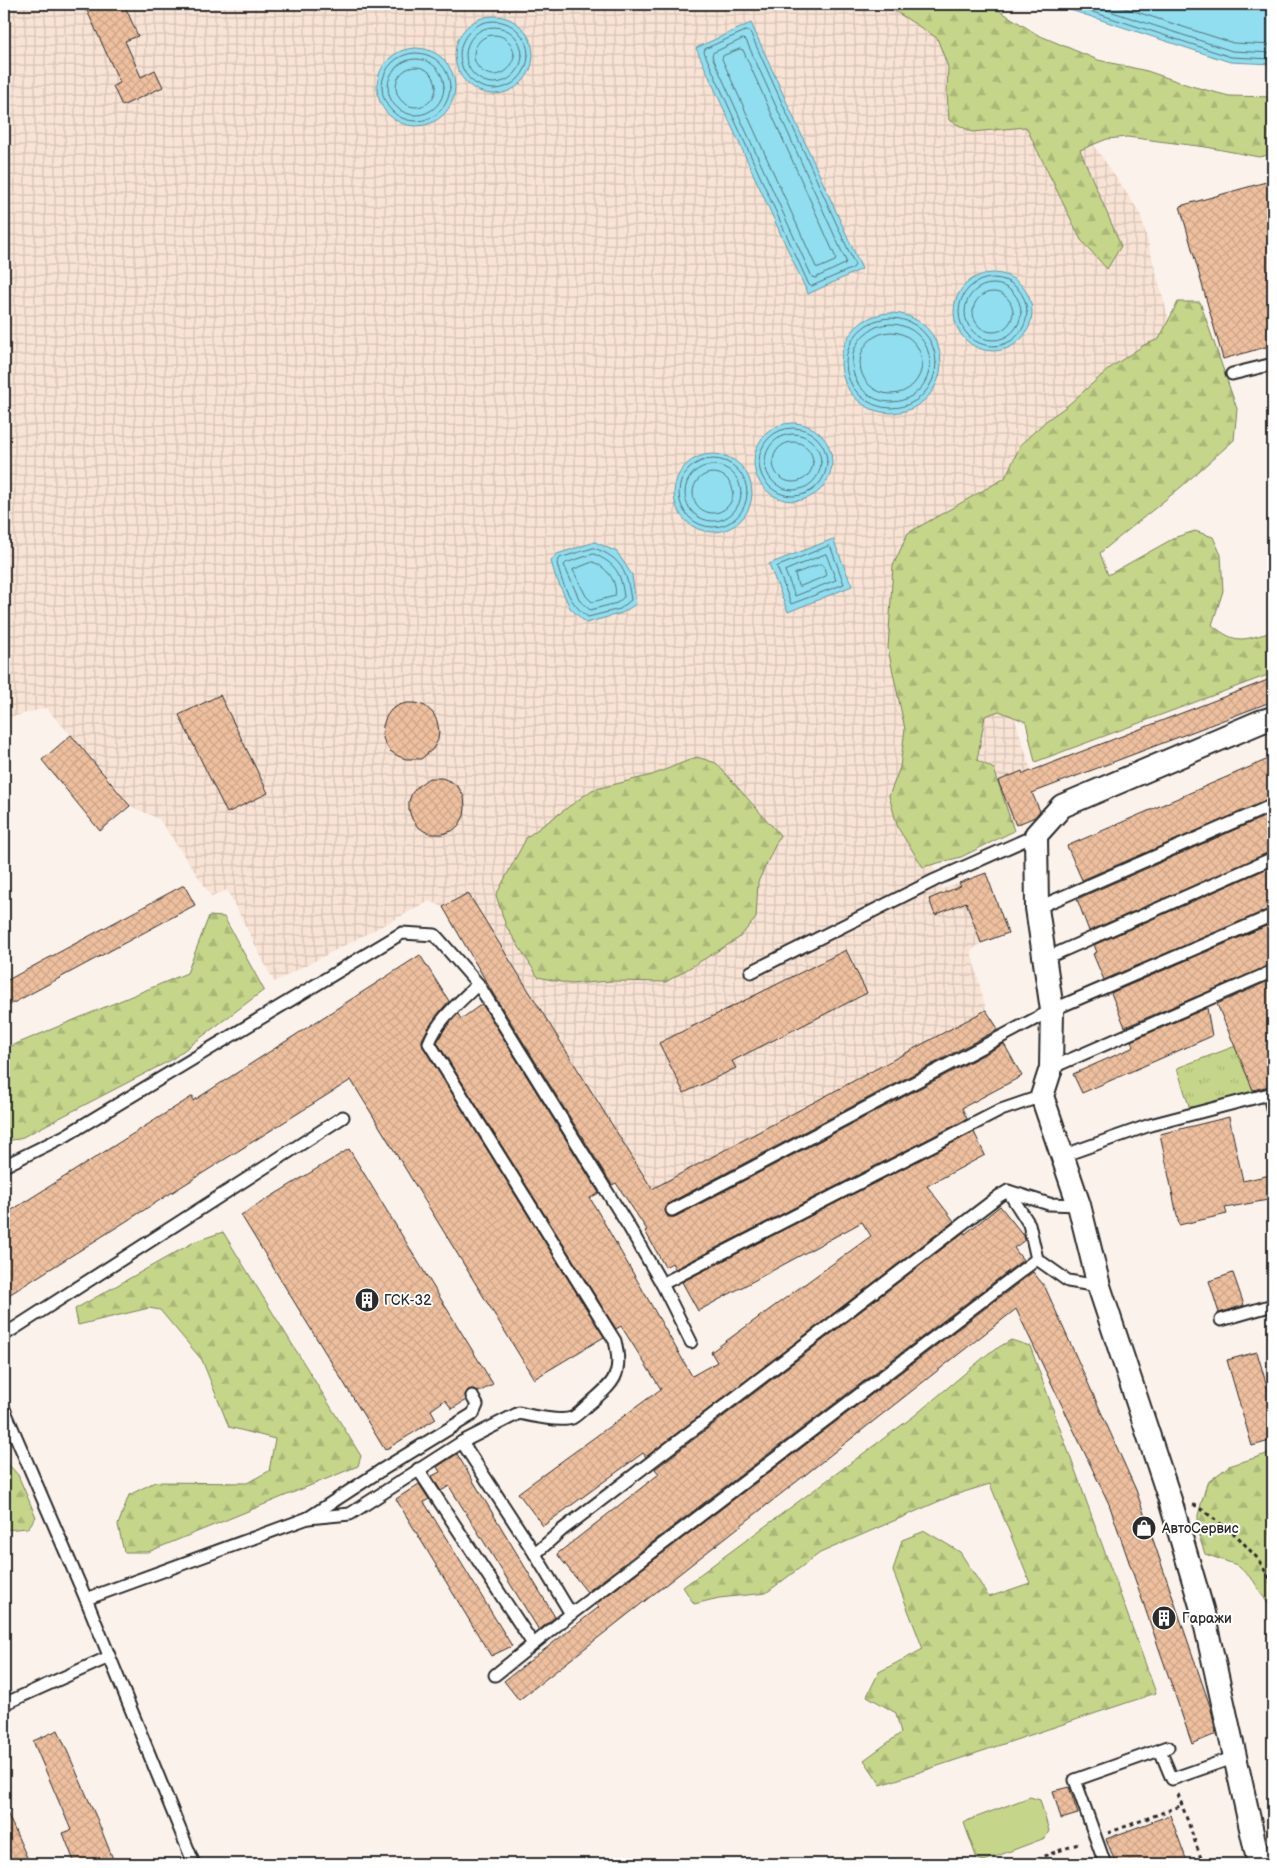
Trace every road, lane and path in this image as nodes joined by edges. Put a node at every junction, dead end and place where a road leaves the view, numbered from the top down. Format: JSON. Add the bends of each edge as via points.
{"nodes":[{"id":1,"x":1273,"y":364,"type":"edge"},
{"id":2,"x":1232,"y":374,"type":"dead end"},
{"id":3,"x":1273,"y":718,"type":"edge"},
{"id":4,"x":1273,"y":805,"type":"edge"},
{"id":5,"x":1036,"y":836,"type":"junction"},
{"id":6,"x":1273,"y":858,"type":"edge"},
{"id":7,"x":1038,"y":908,"type":"junction"},
{"id":8,"x":1273,"y":915,"type":"edge"},
{"id":9,"x":1044,"y":959,"type":"junction"},
{"id":10,"x":1273,"y":971,"type":"edge"},
{"id":11,"x":751,"y":972,"type":"dead end"},
{"id":12,"x":478,"y":984,"type":"junction"},
{"id":13,"x":1052,"y":1010,"type":"junction"},
{"id":14,"x":1051,"y":1068,"type":"junction"},
{"id":15,"x":1271,"y":1094,"type":"edge"},
{"id":16,"x":1042,"y":1096,"type":"junction"},
{"id":17,"x":1273,"y":1112,"type":"edge"},
{"id":18,"x":342,"y":1117,"type":"dead end"},
{"id":19,"x":1062,"y":1156,"type":"junction"},
{"id":20,"x":4,"y":1166,"type":"edge"},
{"id":21,"x":1008,"y":1191,"type":"junction"},
{"id":22,"x":1080,"y":1205,"type":"junction"},
{"id":23,"x":672,"y":1210,"type":"dead end"},
{"id":24,"x":1037,"y":1260,"type":"junction"},
{"id":25,"x":662,"y":1284,"type":"junction"},
{"id":26,"x":1099,"y":1286,"type":"junction"},
{"id":27,"x":1273,"y":1305,"type":"edge"},
{"id":28,"x":1221,"y":1320,"type":"dead end"},
{"id":29,"x":4,"y":1335,"type":"edge"},
{"id":30,"x":692,"y":1342,"type":"dead end"},
{"id":31,"x":472,"y":1396,"type":"dead end"},
{"id":32,"x":4,"y":1409,"type":"edge"},
{"id":33,"x":462,"y":1442,"type":"junction"},
{"id":34,"x":418,"y":1469,"type":"junction"},
{"id":35,"x":1170,"y":1500,"type":"junction"},
{"id":36,"x":308,"y":1518,"type":"junction"},
{"id":37,"x":535,"y":1554,"type":"junction"},
{"id":38,"x":1273,"y":1584,"type":"edge"},
{"id":39,"x":86,"y":1600,"type":"junction"},
{"id":40,"x":571,"y":1614,"type":"junction"},
{"id":41,"x":533,"y":1644,"type":"junction"},
{"id":42,"x":109,"y":1657,"type":"junction"},
{"id":43,"x":495,"y":1675,"type":"dead end"},
{"id":44,"x":4,"y":1704,"type":"edge"},
{"id":45,"x":1235,"y":1757,"type":"junction"},
{"id":46,"x":1172,"y":1779,"type":"junction"},
{"id":47,"x":194,"y":1864,"type":"edge"},
{"id":48,"x":1105,"y":1864,"type":"edge"},
{"id":49,"x":1203,"y":1864,"type":"edge"},
{"id":50,"x":1259,"y":1864,"type":"edge"}],
"edges":[{"from":1,"to":2,"type":"lane"},
{"from":3,"to":5,"type":"street","via":[[1062,806]]},
{"from":4,"to":7,"type":"lane"},
{"from":5,"to":7,"type":"street"},
{"from":5,"to":11,"type":"lane","via":[[935,880]]},
{"from":6,"to":9,"type":"lane"},
{"from":7,"to":9,"type":"street"},
{"from":8,"to":13,"type":"lane"},
{"from":9,"to":13,"type":"street"},
{"from":10,"to":14,"type":"lane"},
{"from":12,"to":20,"type":"lane","via":[[435,935],[402,933],[64,1136]]},
{"from":12,"to":25,"type":"lane"},
{"from":12,"to":33,"type":"lane","via":[[446,1015],[428,1043],[615,1341],[619,1358],[616,1378],[572,1418],[540,1419],[519,1414]]},
{"from":13,"to":14,"type":"street"},
{"from":13,"to":23,"type":"lane"},
{"from":14,"to":16,"type":"street"},
{"from":15,"to":17,"type":"lane"},
{"from":15,"to":19,"type":"lane","via":[[1150,1125]]},
{"from":16,"to":19,"type":"street"},
{"from":16,"to":25,"type":"lane","via":[[1001,1110]]},
{"from":18,"to":29,"type":"lane"},
{"from":19,"to":22,"type":"street"},
{"from":21,"to":22,"type":"lane","via":[[1049,1204]]},
{"from":21,"to":24,"type":"lane","via":[[1029,1224]]},
{"from":21,"to":37,"type":"lane","via":[[562,1530]]},
{"from":22,"to":26,"type":"street"},
{"from":24,"to":26,"type":"lane","via":[[1068,1281]]},
{"from":24,"to":40,"type":"lane"},
{"from":25,"to":30,"type":"lane"},
{"from":26,"to":35,"type":"street"},
{"from":27,"to":28,"type":"lane"},
{"from":31,"to":36,"type":"lane","via":[[477,1405],[473,1414]]},
{"from":32,"to":39,"type":"lane"},
{"from":33,"to":34,"type":"lane"},
{"from":33,"to":37,"type":"lane"},
{"from":34,"to":36,"type":"lane","via":[[350,1514]]},
{"from":34,"to":41,"type":"lane"},
{"from":35,"to":38,"type":"path","via":[[1197,1506],[1237,1536],[1258,1559]]},
{"from":35,"to":45,"type":"street","via":[[1202,1610]]},
{"from":36,"to":39,"type":"lane"},
{"from":37,"to":40,"type":"lane"},
{"from":39,"to":42,"type":"lane"},
{"from":40,"to":41,"type":"lane"},
{"from":41,"to":43,"type":"lane"},
{"from":42,"to":44,"type":"lane"},
{"from":42,"to":47,"type":"lane"},
{"from":45,"to":46,"type":"lane"},
{"from":45,"to":50,"type":"street"},
{"from":46,"to":48,"type":"lane","via":[[1164,1749],[1075,1780]]},
{"from":46,"to":49,"type":"path"}]}
